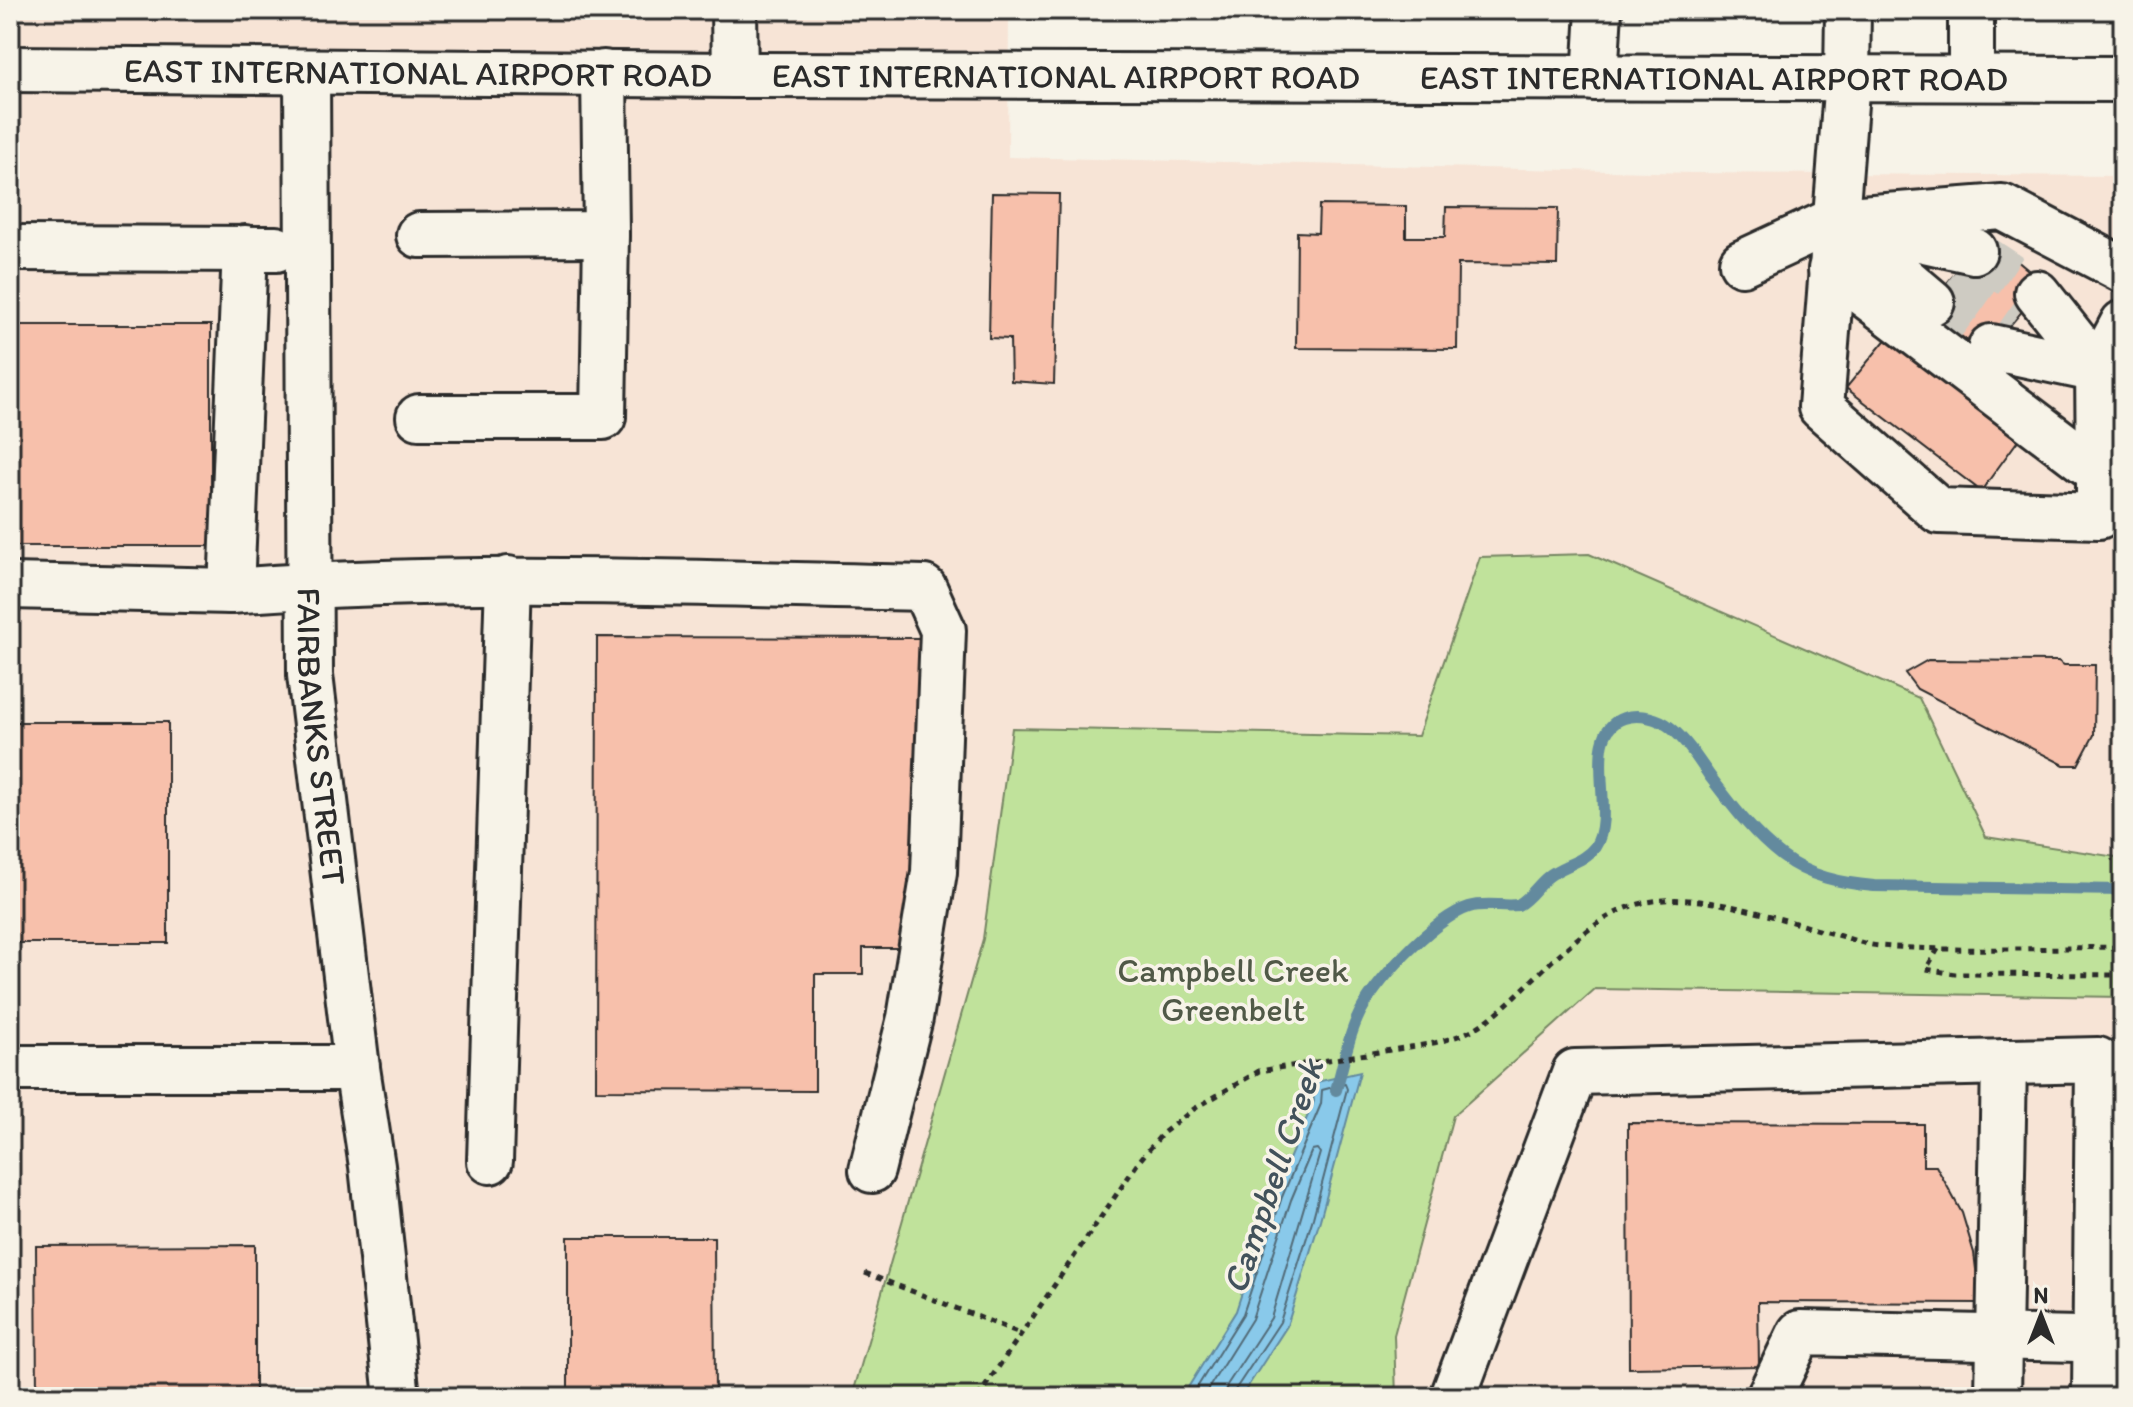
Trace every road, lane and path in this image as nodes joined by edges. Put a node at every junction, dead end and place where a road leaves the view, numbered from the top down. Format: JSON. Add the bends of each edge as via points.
{"nodes":[{"id":1,"x":734,"y":10,"type":"edge"},
{"id":2,"x":1599,"y":10,"type":"edge"},
{"id":3,"x":1848,"y":10,"type":"edge"},
{"id":4,"x":1971,"y":10,"type":"edge"},
{"id":5,"x":10,"y":69,"type":"edge"},
{"id":6,"x":307,"y":73,"type":"junction"},
{"id":7,"x":604,"y":73,"type":"junction"},
{"id":8,"x":735,"y":75,"type":"junction"},
{"id":9,"x":1971,"y":77,"type":"junction"},
{"id":10,"x":1595,"y":78,"type":"junction"},
{"id":11,"x":1847,"y":79,"type":"junction"},
{"id":12,"x":2123,"y":79,"type":"edge"},
{"id":13,"x":1835,"y":220,"type":"junction"},
{"id":14,"x":606,"y":234,"type":"junction"},
{"id":15,"x":419,"y":235,"type":"dead end"},
{"id":16,"x":10,"y":248,"type":"edge"},
{"id":17,"x":245,"y":248,"type":"junction"},
{"id":18,"x":309,"y":249,"type":"junction"},
{"id":19,"x":1742,"y":263,"type":"dead end"},
{"id":20,"x":1831,"y":269,"type":"junction"},
{"id":21,"x":2123,"y":270,"type":"edge"},
{"id":22,"x":2123,"y":323,"type":"edge"},
{"id":23,"x":2098,"y":370,"type":"junction"},
{"id":24,"x":419,"y":417,"type":"dead end"},
{"id":25,"x":2111,"y":477,"type":"edge"},
{"id":26,"x":508,"y":579,"type":"junction"},
{"id":27,"x":310,"y":585,"type":"junction"},
{"id":28,"x":10,"y":586,"type":"edge"},
{"id":29,"x":231,"y":591,"type":"junction"},
{"id":30,"x":2123,"y":947,"type":"edge"},
{"id":31,"x":1939,"y":948,"type":"junction"},
{"id":32,"x":2123,"y":975,"type":"edge"},
{"id":33,"x":2004,"y":1062,"type":"junction"},
{"id":34,"x":10,"y":1068,"type":"edge"},
{"id":35,"x":357,"y":1068,"type":"junction"},
{"id":36,"x":490,"y":1161,"type":"dead end"},
{"id":37,"x":872,"y":1170,"type":"dead end"},
{"id":38,"x":865,"y":1273,"type":"dead end"},
{"id":39,"x":1020,"y":1333,"type":"junction"},
{"id":40,"x":1998,"y":1337,"type":"junction"},
{"id":41,"x":2109,"y":1340,"type":"edge"},
{"id":42,"x":397,"y":1397,"type":"edge"},
{"id":43,"x":978,"y":1397,"type":"edge"},
{"id":44,"x":1453,"y":1397,"type":"edge"},
{"id":45,"x":1769,"y":1397,"type":"edge"},
{"id":46,"x":1998,"y":1397,"type":"edge"},
{"id":47,"x":2095,"y":1397,"type":"edge"}],
"edges":[{"from":1,"to":8,"type":"main road"},
{"from":2,"to":10,"type":"main road"},
{"from":3,"to":11,"type":"main road"},
{"from":4,"to":9,"type":"main road"},
{"from":5,"to":6,"type":"main road","name":"EAST INTERNATIONAL AIRPORT ROAD"},
{"from":6,"to":7,"type":"main road","name":"EAST INTERNATIONAL AIRPORT ROAD"},
{"from":6,"to":18,"type":"main road","name":"FAIRBANKS STREET"},
{"from":7,"to":8,"type":"main road","name":"EAST INTERNATIONAL AIRPORT ROAD"},
{"from":7,"to":14,"type":"main road"},
{"from":8,"to":10,"type":"main road","name":"EAST INTERNATIONAL AIRPORT ROAD"},
{"from":9,"to":11,"type":"main road","name":"EAST INTERNATIONAL AIRPORT ROAD"},
{"from":9,"to":12,"type":"main road","name":"EAST INTERNATIONAL AIRPORT ROAD"},
{"from":10,"to":11,"type":"main road","name":"EAST INTERNATIONAL AIRPORT ROAD"},
{"from":11,"to":13,"type":"main road"},
{"from":13,"to":13,"type":"main road","via":[[1953,276]]},
{"from":13,"to":19,"type":"main road"},
{"from":13,"to":20,"type":"main road"},
{"from":13,"to":21,"type":"main road","via":[[2002,207]]},
{"from":14,"to":15,"type":"main road"},
{"from":14,"to":24,"type":"main road","via":[[603,417]]},
{"from":16,"to":17,"type":"main road"},
{"from":17,"to":18,"type":"main road"},
{"from":17,"to":29,"type":"main road"},
{"from":18,"to":27,"type":"main road","name":"FAIRBANKS STREET"},
{"from":20,"to":25,"type":"main road"},
{"from":20,"to":25,"type":"main road","via":[[1821,407],[1939,511],[2099,516]]},
{"from":22,"to":23,"type":"main road"},
{"from":23,"to":23,"type":"main road","via":[[2014,320]]},
{"from":23,"to":25,"type":"main road"},
{"from":26,"to":27,"type":"main road"},
{"from":26,"to":36,"type":"main road"},
{"from":26,"to":37,"type":"main road","via":[[924,588],[943,630],[934,872],[910,1018]]},
{"from":27,"to":29,"type":"main road"},
{"from":27,"to":35,"type":"main road","name":"FAIRBANKS STREET","via":[[310,675]]},
{"from":28,"to":29,"type":"main road"},
{"from":30,"to":31,"type":"path"},
{"from":31,"to":32,"type":"path","via":[[1926,969],[1955,974]]},
{"from":31,"to":39,"type":"path","via":[[1877,946],[1696,901],[1632,906],[1607,918],[1484,1023],[1455,1038],[1259,1071],[1194,1109],[1140,1160]]},
{"from":33,"to":40,"type":"main road"},
{"from":33,"to":41,"type":"main road","via":[[2098,1060]]},
{"from":33,"to":44,"type":"main road","via":[[1575,1072]]},
{"from":34,"to":35,"type":"main road"},
{"from":35,"to":42,"type":"main road","name":"FAIRBANKS STREET"},
{"from":38,"to":39,"type":"path"},
{"from":39,"to":43,"type":"path"},
{"from":40,"to":41,"type":"main road"},
{"from":40,"to":45,"type":"main road","via":[[1800,1333]]},
{"from":40,"to":46,"type":"main road"},
{"from":41,"to":47,"type":"main road"}]}
